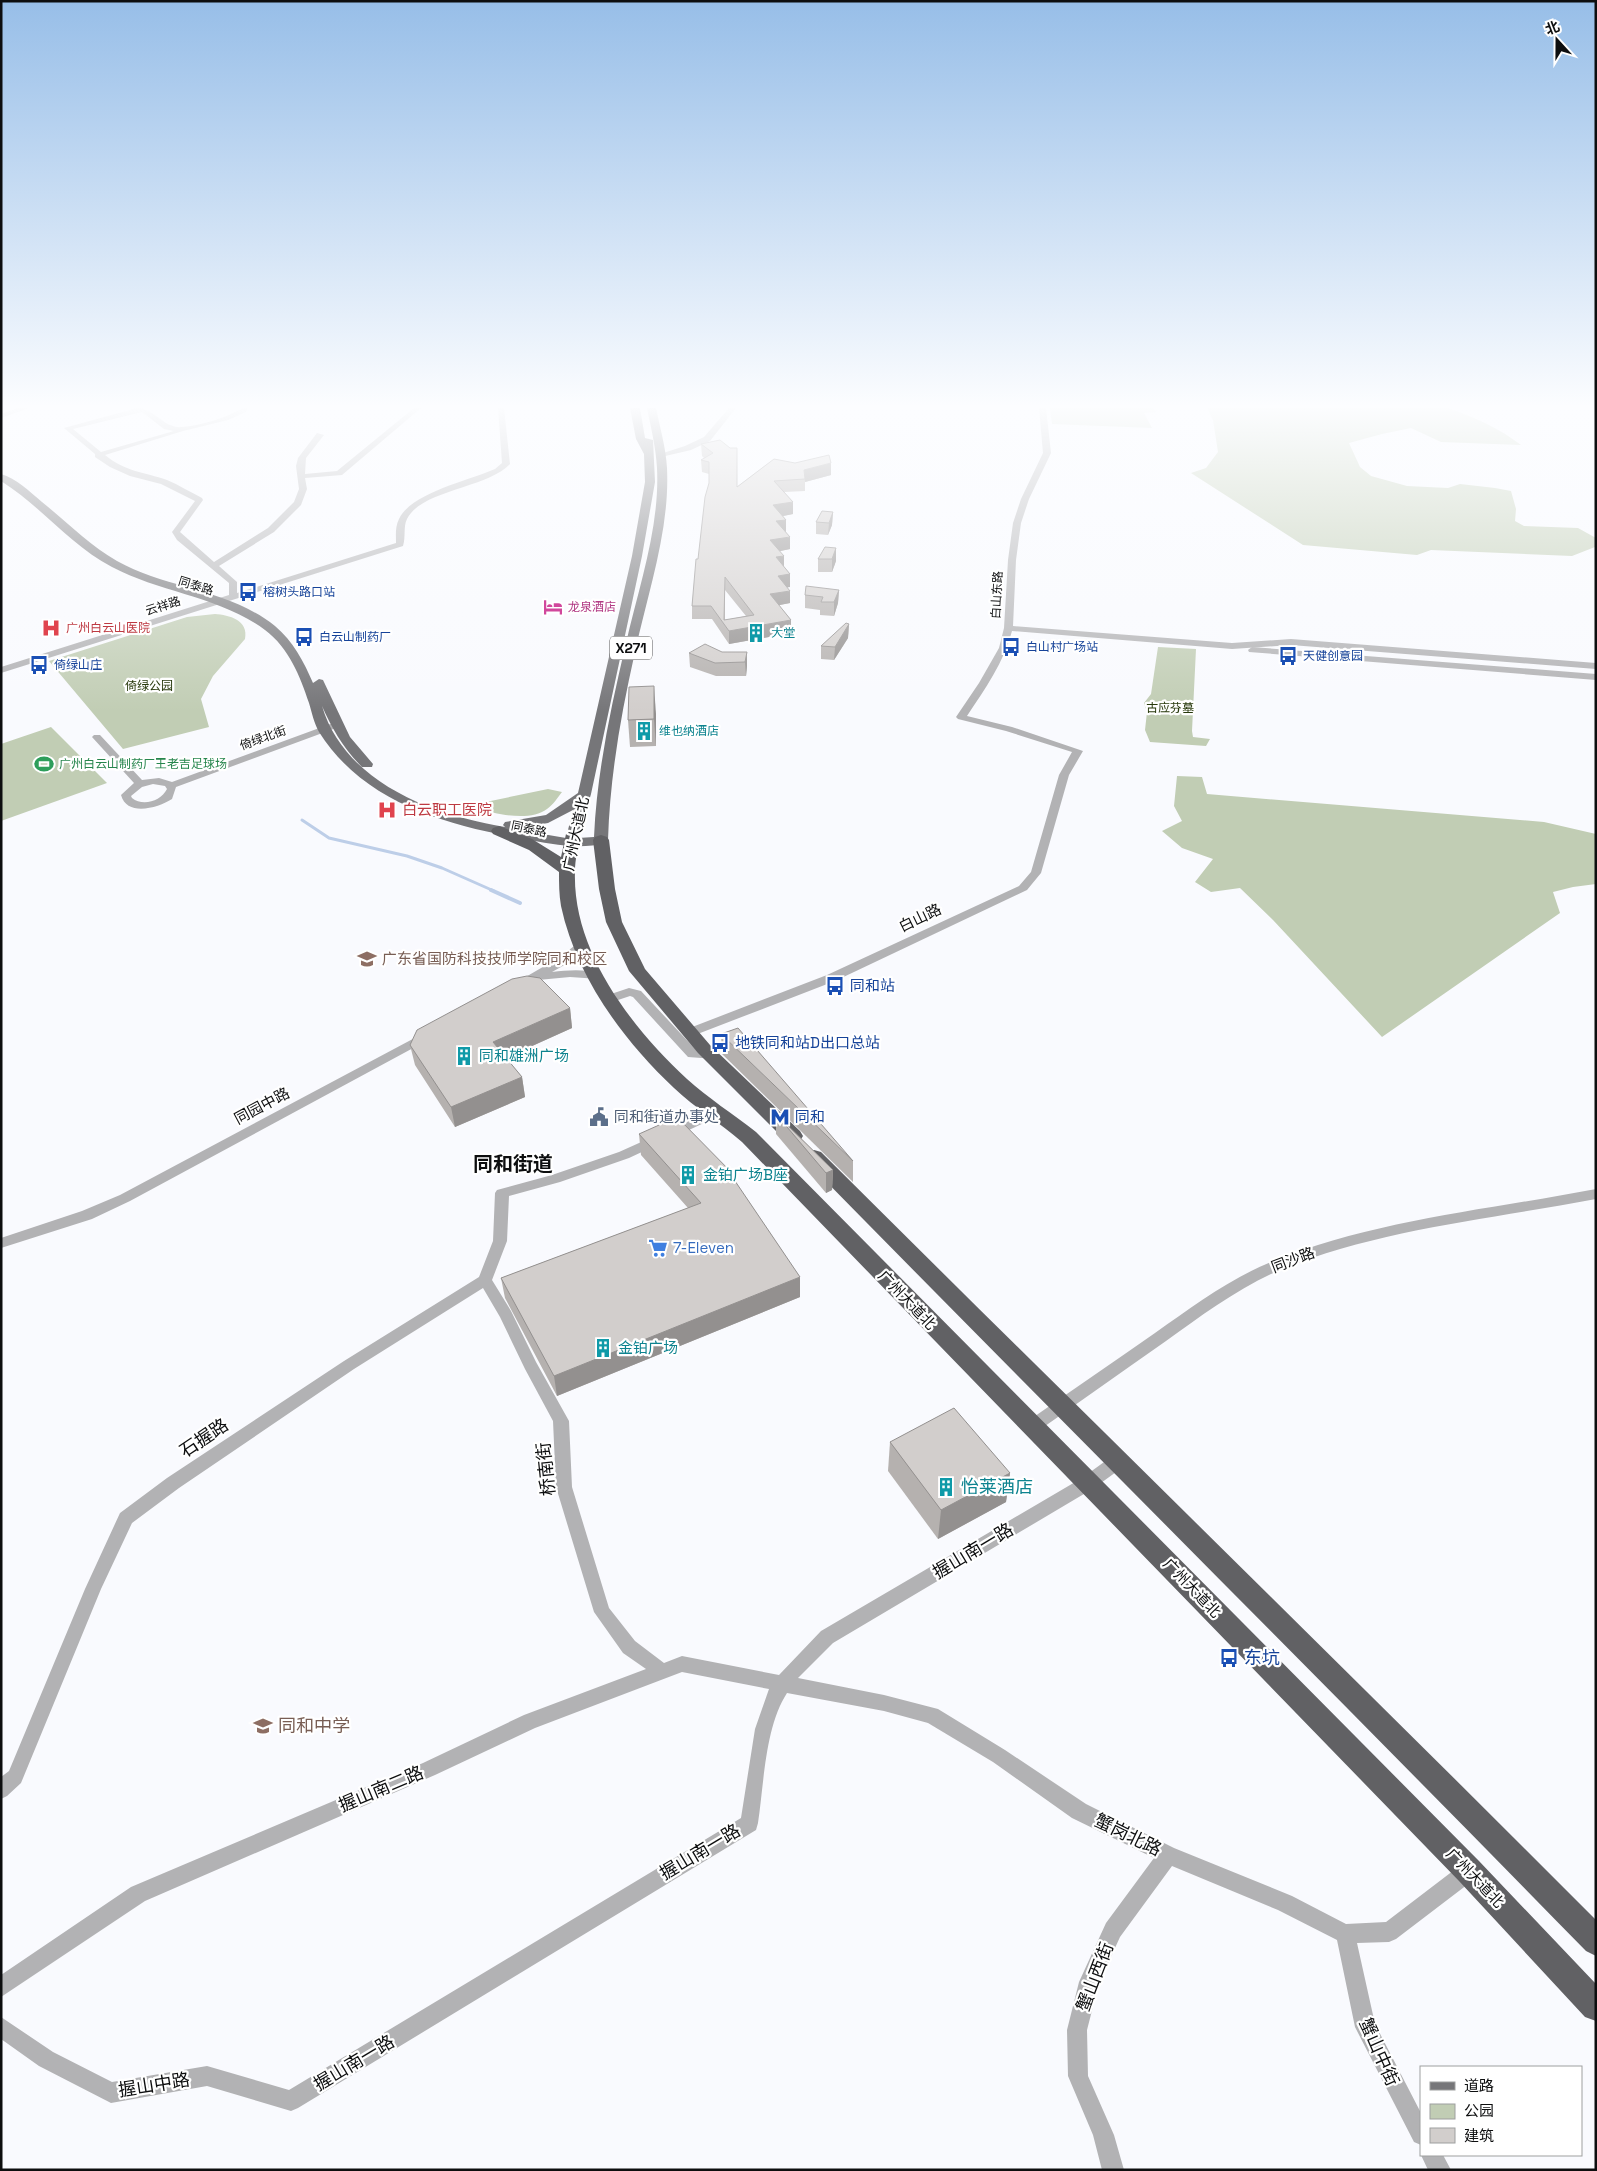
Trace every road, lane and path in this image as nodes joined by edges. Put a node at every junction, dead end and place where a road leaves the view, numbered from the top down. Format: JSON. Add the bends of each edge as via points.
{"nodes":[{"id":1,"x":44,"y":509,"type":"edge"},
{"id":2,"x":56,"y":509,"type":"edge"},
{"id":3,"x":192,"y":509,"type":"edge"},
{"id":4,"x":291,"y":509,"type":"edge"},
{"id":5,"x":411,"y":509,"type":"edge"},
{"id":6,"x":645,"y":509,"type":"edge"},
{"id":7,"x":659,"y":509,"type":"edge"},
{"id":8,"x":1022,"y":509,"type":"edge"},
{"id":9,"x":214,"y":566,"type":"junction"},
{"id":10,"x":225,"y":601,"type":"junction"},
{"id":11,"x":1008,"y":628,"type":"junction"},
{"id":12,"x":1232,"y":646,"type":"junction"},
{"id":13,"x":1596,"y":666,"type":"edge"},
{"id":14,"x":1,"y":670,"type":"edge"},
{"id":15,"x":1,"y":675,"type":"edge"},
{"id":16,"x":1596,"y":678,"type":"edge"},
{"id":17,"x":330,"y":728,"type":"junction"},
{"id":18,"x":598,"y":732,"type":"junction"},
{"id":19,"x":614,"y":732,"type":"junction"},
{"id":20,"x":97,"y":737,"type":"dead end"},
{"id":21,"x":1078,"y":751,"type":"joint"},
{"id":22,"x":140,"y":784,"type":"junction"},
{"id":23,"x":170,"y":786,"type":"junction"},
{"id":24,"x":584,"y":794,"type":"junction"},
{"id":25,"x":504,"y":828,"type":"junction"},
{"id":26,"x":572,"y":840,"type":"junction"},
{"id":27,"x":602,"y":840,"type":"junction"},
{"id":28,"x":566,"y":870,"type":"junction"},
{"id":29,"x":582,"y":945,"type":"junction"},
{"id":30,"x":595,"y":976,"type":"junction"},
{"id":31,"x":531,"y":980,"type":"junction"},
{"id":32,"x":513,"y":989,"type":"edge"},
{"id":33,"x":608,"y":999,"type":"junction"},
{"id":34,"x":436,"y":1030,"type":"edge"},
{"id":35,"x":691,"y":1032,"type":"junction"},
{"id":36,"x":711,"y":1056,"type":"junction"},
{"id":37,"x":717,"y":1112,"type":"junction"},
{"id":38,"x":1596,"y":1194,"type":"edge"},
{"id":39,"x":1,"y":1243,"type":"edge"},
{"id":40,"x":485,"y":1280,"type":"junction"},
{"id":41,"x":1063,"y":1405,"type":"junction"},
{"id":42,"x":1033,"y":1426,"type":"junction"},
{"id":43,"x":1117,"y":1462,"type":"junction"},
{"id":44,"x":1088,"y":1483,"type":"junction"},
{"id":45,"x":663,"y":1672,"type":"junction"},
{"id":46,"x":783,"y":1685,"type":"junction"},
{"id":47,"x":1,"y":1790,"type":"edge"},
{"id":48,"x":1168,"y":1855,"type":"junction"},
{"id":49,"x":1469,"y":1871,"type":"junction"},
{"id":50,"x":1345,"y":1934,"type":"junction"},
{"id":51,"x":1596,"y":1941,"type":"edge"},
{"id":52,"x":1,"y":1987,"type":"edge"},
{"id":53,"x":1596,"y":2006,"type":"edge"},
{"id":54,"x":1,"y":2027,"type":"edge"},
{"id":55,"x":291,"y":2101,"type":"joint"},
{"id":56,"x":1420,"y":2133,"type":"edge"},
{"id":57,"x":1433,"y":2156,"type":"edge"},
{"id":58,"x":1113,"y":2170,"type":"edge"},
{"id":59,"x":1440,"y":2170,"type":"edge"}],
"edges":[{"from":1,"to":10,"type":"main road","name":"同泰路","via":[[107,560],[147,579]]},
{"from":2,"to":10,"type":"main road","name":"同泰路","via":[[125,562],[150,573],[209,589]]},
{"from":3,"to":9,"type":"street","via":[[176,532]]},
{"from":4,"to":9,"type":"street","via":[[271,530]]},
{"from":5,"to":10,"type":"street","via":[[400,526],[400,544]]},
{"from":6,"to":18,"type":"main road","name":"广州大道北","number":"X271"},
{"from":7,"to":19,"type":"main road","name":"广州大道北","number":"X271"},
{"from":8,"to":11,"type":"street","name":"白山东路","via":[[1012,560]]},
{"from":9,"to":10,"type":"street","via":[[233,582]]},
{"from":10,"to":14,"type":"street","name":"云祥路"},
{"from":10,"to":15,"type":"street","name":"云祥路"},
{"from":10,"to":17,"type":"main road","name":"同泰路","via":[[265,624],[293,652]]},
{"from":11,"to":12,"type":"street"},
{"from":11,"to":21,"type":"street","name":"白山东路","via":[[995,664],[961,718]]},
{"from":12,"to":13,"type":"street","via":[[1291,642]]},
{"from":12,"to":16,"type":"street","via":[[1248,650]]},
{"from":17,"to":23,"type":"street","name":"倚绿北街"},
{"from":17,"to":25,"type":"main road","name":"同泰路","via":[[340,754],[383,788],[429,810]]},
{"from":18,"to":19,"type":"main road"},
{"from":18,"to":24,"type":"main road","name":"广州大道北","number":"X271"},
{"from":19,"to":27,"type":"main road","name":"广州大道北","number":"X271","via":[[603,798]]},
{"from":20,"to":22,"type":"street"},
{"from":21,"to":35,"type":"street","name":"白山路","via":[[1064,775],[1038,868],[1023,888],[831,978]]},
{"from":22,"to":23,"type":"street","via":[[160,781]]},
{"from":22,"to":23,"type":"street","via":[[126,795],[129,802],[141,805],[163,801],[171,793]]},
{"from":24,"to":25,"type":"main road","via":[[553,818]]},
{"from":24,"to":26,"type":"main road","name":"广州大道北","number":"X271"},
{"from":25,"to":26,"type":"main road","name":"同泰路"},
{"from":25,"to":28,"type":"highway","via":[[552,856]]},
{"from":26,"to":27,"type":"main road","name":"同泰路"},
{"from":26,"to":28,"type":"highway","name":"广州大道北","number":"X271"},
{"from":27,"to":35,"type":"highway","name":"广州大道北","via":[[610,906],[624,945],[649,986]]},
{"from":28,"to":29,"type":"highway","name":"广州大道北","via":[[568,902]]},
{"from":29,"to":30,"type":"highway","name":"广州大道北"},
{"from":29,"to":31,"type":"street"},
{"from":30,"to":31,"type":"street","via":[[570,973]]},
{"from":30,"to":33,"type":"highway","name":"广州大道北"},
{"from":31,"to":32,"type":"street"},
{"from":33,"to":36,"type":"street","via":[[629,992],[637,994],[692,1054]]},
{"from":33,"to":37,"type":"highway","name":"广州大道北","via":[[678,1081]]},
{"from":34,"to":39,"type":"street","name":"同园中路","via":[[125,1198],[87,1215]]},
{"from":35,"to":36,"type":"highway","name":"广州大道北"},
{"from":36,"to":41,"type":"highway","name":"广州大道北"},
{"from":37,"to":40,"type":"street","via":[[624,1154],[502,1193],[500,1241]]},
{"from":37,"to":42,"type":"highway","name":"广州大道北","via":[[749,1137]]},
{"from":38,"to":41,"type":"street","name":"同沙路","via":[[1404,1228],[1292,1260],[1255,1276],[1211,1302]]},
{"from":40,"to":45,"type":"street","name":"桥南街","via":[[561,1421],[564,1487],[602,1612],[629,1646]]},
{"from":40,"to":47,"type":"street","name":"石握路","via":[[349,1365],[126,1518],[15,1777]]},
{"from":41,"to":42,"type":"street","name":"同沙路"},
{"from":41,"to":43,"type":"highway","name":"广州大道北"},
{"from":42,"to":44,"type":"highway","name":"广州大道北"},
{"from":43,"to":44,"type":"street","name":"握山南一路"},
{"from":43,"to":51,"type":"highway","name":"广州大道北","via":[[1311,1652]]},
{"from":44,"to":46,"type":"street","name":"握山南一路","via":[[827,1637]]},
{"from":44,"to":49,"type":"highway","name":"广州大道北"},
{"from":45,"to":46,"type":"street","name":"握山南二路","via":[[682,1664]]},
{"from":45,"to":52,"type":"street","name":"握山南二路","via":[[530,1721],[420,1773],[138,1894]]},
{"from":46,"to":48,"type":"street","name":"蟹岗北路","via":[[932,1715],[1079,1811]]},
{"from":46,"to":55,"type":"street","name":"握山南一路","via":[[772,1701],[766,1723],[749,1823]]},
{"from":48,"to":50,"type":"street","name":"蟹岗北路","via":[[1285,1903]]},
{"from":48,"to":58,"type":"street","name":"蟹山西街","via":[[1113,1930],[1090,1982],[1076,2030],[1078,2076]]},
{"from":49,"to":50,"type":"street","name":"蟹岗北路","via":[[1389,1932]]},
{"from":49,"to":53,"type":"highway","name":"广州大道北"},
{"from":50,"to":56,"type":"street","name":"蟹山中街","via":[[1365,2027]]},
{"from":54,"to":55,"type":"street","name":"握山中路","via":[[46,2059],[111,2093],[207,2076]]},
{"from":57,"to":59,"type":"street"}]}
